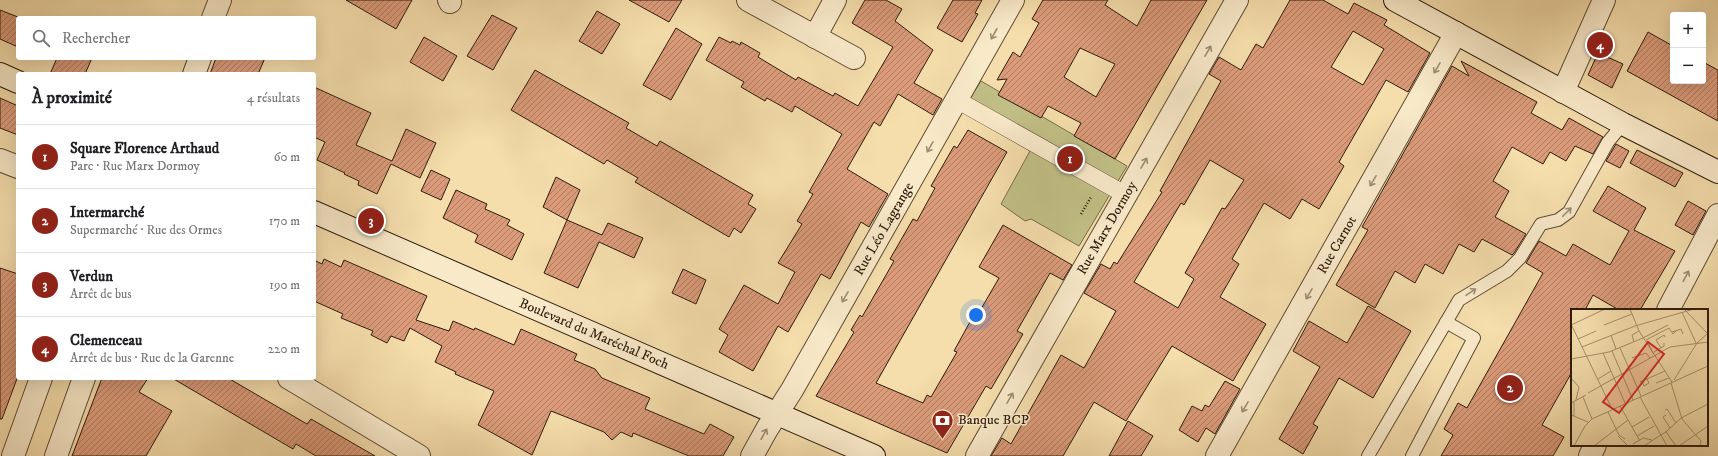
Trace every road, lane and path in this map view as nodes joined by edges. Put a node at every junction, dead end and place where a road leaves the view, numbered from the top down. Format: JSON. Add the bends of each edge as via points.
{"nodes":[{"id":1,"x":220,"y":0,"type":"edge"},
{"id":2,"x":748,"y":0,"type":"edge"},
{"id":3,"x":835,"y":0,"type":"edge"},
{"id":4,"x":1013,"y":0,"type":"edge"},
{"id":5,"x":1237,"y":0,"type":"edge"},
{"id":6,"x":1395,"y":0,"type":"edge"},
{"id":7,"x":1604,"y":0,"type":"edge"},
{"id":8,"x":215,"y":16,"type":"edge"},
{"id":9,"x":1456,"y":34,"type":"junction"},
{"id":10,"x":815,"y":37,"type":"junction"},
{"id":11,"x":854,"y":58,"type":"dead end"},
{"id":12,"x":199,"y":60,"type":"edge"},
{"id":13,"x":195,"y":72,"type":"edge"},
{"id":14,"x":0,"y":74,"type":"edge"},
{"id":15,"x":16,"y":81,"type":"edge"},
{"id":16,"x":1563,"y":92,"type":"junction"},
{"id":17,"x":957,"y":100,"type":"junction"},
{"id":18,"x":1623,"y":124,"type":"junction"},
{"id":19,"x":0,"y":160,"type":"edge"},
{"id":20,"x":16,"y":166,"type":"edge"},
{"id":21,"x":1718,"y":172,"type":"edge"},
{"id":22,"x":1126,"y":195,"type":"junction"},
{"id":23,"x":316,"y":213,"type":"edge"},
{"id":24,"x":1718,"y":216,"type":"edge"},
{"id":25,"x":1669,"y":309,"type":"edge"},
{"id":26,"x":1446,"y":322,"type":"junction"},
{"id":27,"x":40,"y":380,"type":"edge"},
{"id":28,"x":83,"y":380,"type":"edge"},
{"id":29,"x":291,"y":380,"type":"edge"},
{"id":30,"x":779,"y":414,"type":"junction"},
{"id":31,"x":1595,"y":446,"type":"edge"},
{"id":32,"x":13,"y":456,"type":"edge"},
{"id":33,"x":56,"y":456,"type":"edge"},
{"id":34,"x":419,"y":456,"type":"edge"},
{"id":35,"x":752,"y":456,"type":"edge"},
{"id":36,"x":874,"y":456,"type":"edge"},
{"id":37,"x":977,"y":456,"type":"edge"},
{"id":38,"x":1217,"y":456,"type":"edge"},
{"id":39,"x":1368,"y":456,"type":"edge"},
{"id":40,"x":1412,"y":456,"type":"edge"},
{"id":41,"x":1590,"y":456,"type":"edge"}],
"edges":[{"from":1,"to":8,"type":"street"},
{"from":2,"to":10,"type":"street"},
{"from":3,"to":10,"type":"street"},
{"from":4,"to":17,"type":"street","name":"Rue Léo Lagrange","one_way":true},
{"from":22,"to":5,"type":"street","name":"Rue Marx Dormoy","one_way":true},
{"from":6,"to":9,"type":"street"},
{"from":7,"to":16,"type":"street"},
{"from":9,"to":16,"type":"street"},
{"from":9,"to":38,"type":"street","name":"Rue Carnot","one_way":true},
{"from":10,"to":11,"type":"street"},
{"from":12,"to":13,"type":"street"},
{"from":14,"to":15,"type":"street"},
{"from":16,"to":18,"type":"street"},
{"from":17,"to":22,"type":"street"},
{"from":17,"to":30,"type":"street","name":"Rue Léo Lagrange","one_way":true},
{"from":18,"to":21,"type":"street"},
{"from":26,"to":18,"type":"lane","one_way":true,"via":[[1459,300],[1496,279],[1520,258],[1541,224],[1558,220],[1569,212],[1608,142]]},
{"from":19,"to":20,"type":"street"},
{"from":37,"to":22,"type":"street","name":"Rue Marx Dormoy","one_way":true},
{"from":23,"to":30,"type":"street","name":"Boulevard du Maréchal Foch"},
{"from":25,"to":24,"type":"street","one_way":true},
{"from":26,"to":39,"type":"lane"},
{"from":26,"to":40,"type":"lane","via":[[1474,338]]},
{"from":27,"to":32,"type":"street"},
{"from":28,"to":33,"type":"street"},
{"from":29,"to":34,"type":"street"},
{"from":35,"to":30,"type":"street","name":"Rue Léo Lagrange","one_way":true},
{"from":30,"to":36,"type":"street","name":"Boulevard du Maréchal Foch"},
{"from":31,"to":41,"type":"street"}]}
